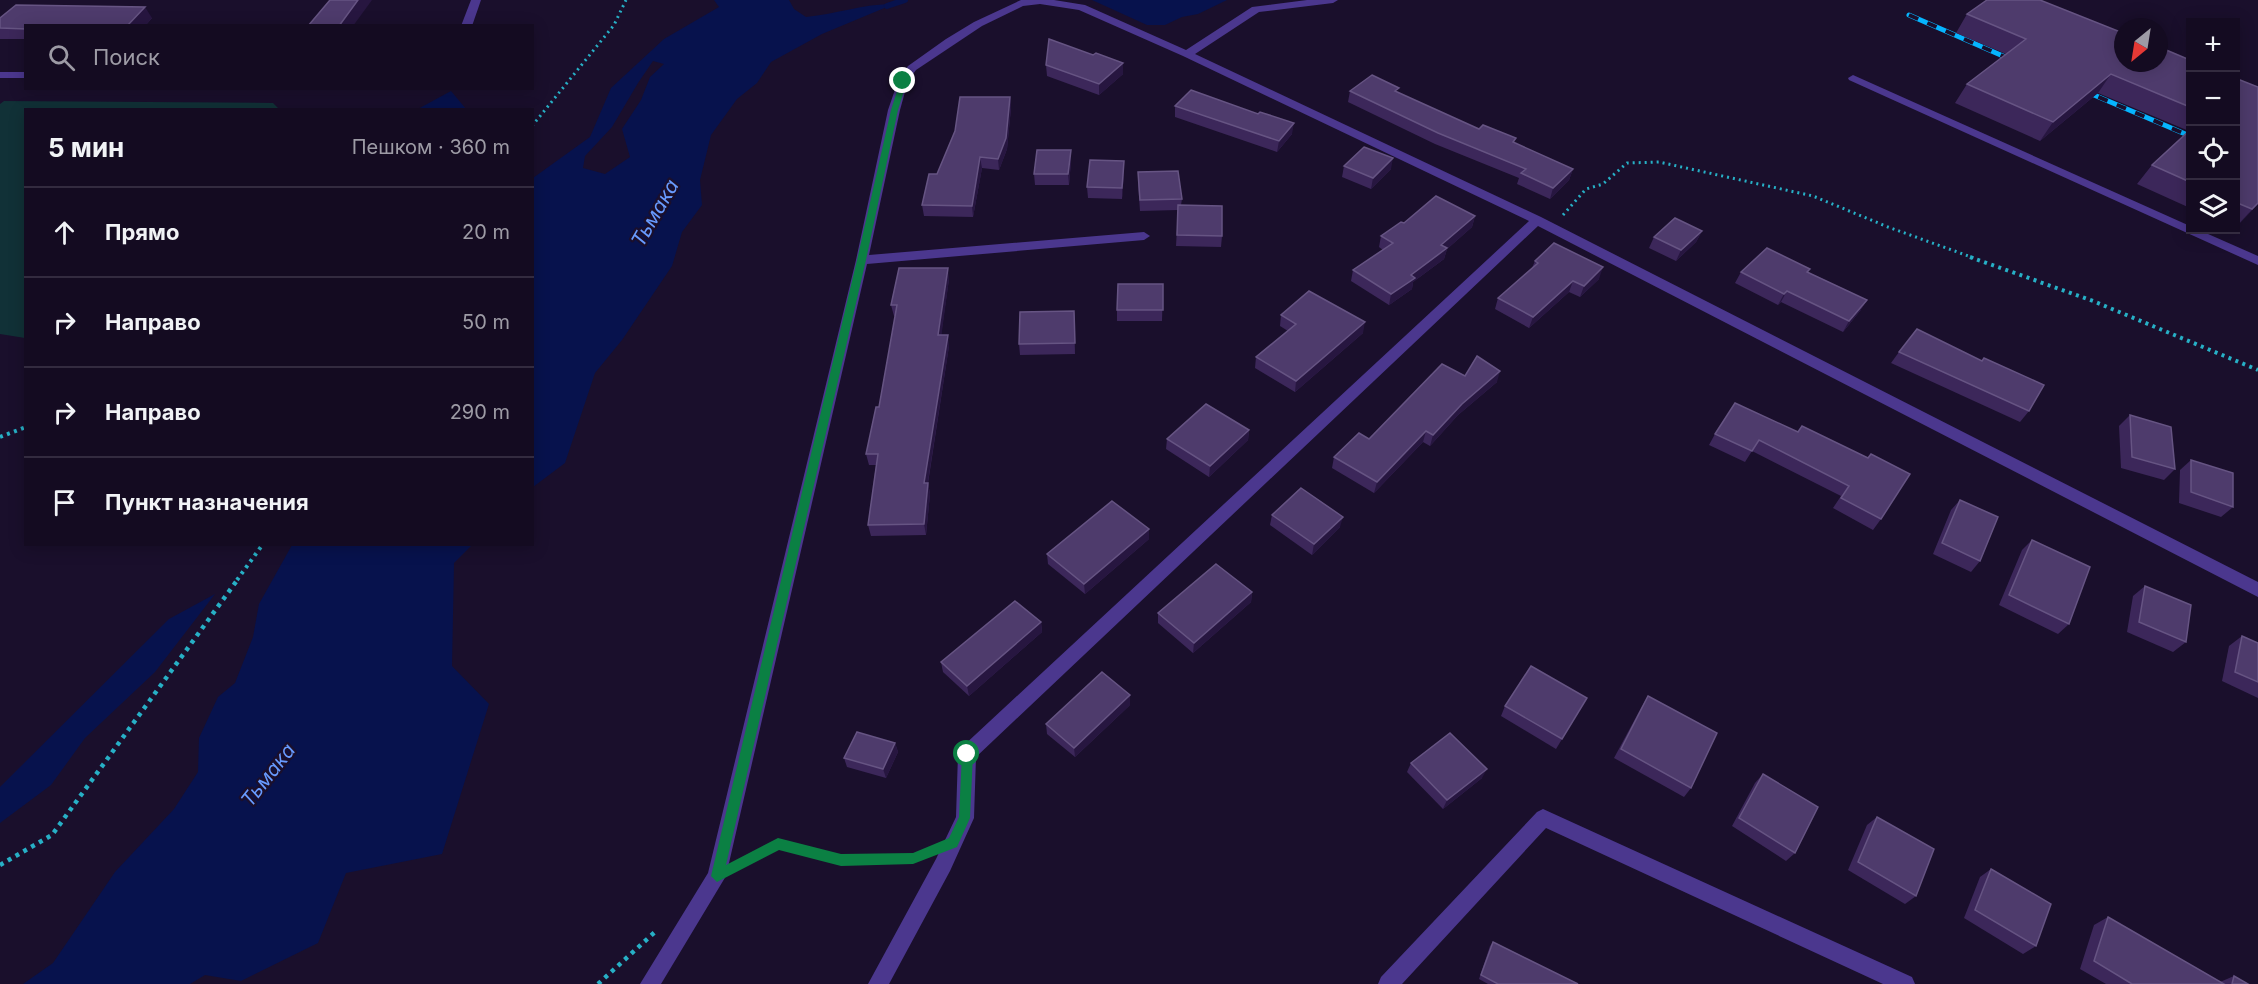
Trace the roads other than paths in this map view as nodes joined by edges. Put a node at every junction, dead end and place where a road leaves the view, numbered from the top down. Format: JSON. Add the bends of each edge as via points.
{"nodes":[{"id":1,"x":476,"y":0,"type":"edge"},
{"id":2,"x":1041,"y":0,"type":"edge"},
{"id":3,"x":1333,"y":0,"type":"edge"},
{"id":4,"x":467,"y":24,"type":"edge"},
{"id":5,"x":1187,"y":54,"type":"junction"},
{"id":6,"x":0,"y":75,"type":"edge"},
{"id":7,"x":24,"y":75,"type":"edge"},
{"id":8,"x":1853,"y":78,"type":"dead end"},
{"id":9,"x":1537,"y":220,"type":"junction"},
{"id":10,"x":1144,"y":236,"type":"dead end"},
{"id":11,"x":862,"y":260,"type":"junction"},
{"id":12,"x":2258,"y":261,"type":"edge"},
{"id":13,"x":2258,"y":590,"type":"edge"},
{"id":14,"x":650,"y":984,"type":"edge"},
{"id":15,"x":878,"y":984,"type":"edge"},
{"id":16,"x":1388,"y":984,"type":"edge"},
{"id":17,"x":1905,"y":984,"type":"edge"}],
"edges":[{"from":1,"to":4,"type":"street"},
{"from":2,"to":5,"type":"street","via":[[1082,7]]},
{"from":2,"to":11,"type":"street","via":[[1021,3],[978,24],[919,63],[903,81]]},
{"from":3,"to":5,"type":"street","via":[[1256,9]]},
{"from":5,"to":9,"type":"street"},
{"from":6,"to":7,"type":"street"},
{"from":8,"to":12,"type":"street"},
{"from":9,"to":13,"type":"street"},
{"from":9,"to":15,"type":"street","via":[[967,754],[964,818]]},
{"from":10,"to":11,"type":"street"},
{"from":11,"to":14,"type":"street","via":[[717,876]]},
{"from":16,"to":17,"type":"street","via":[[1543,818]]}]}
